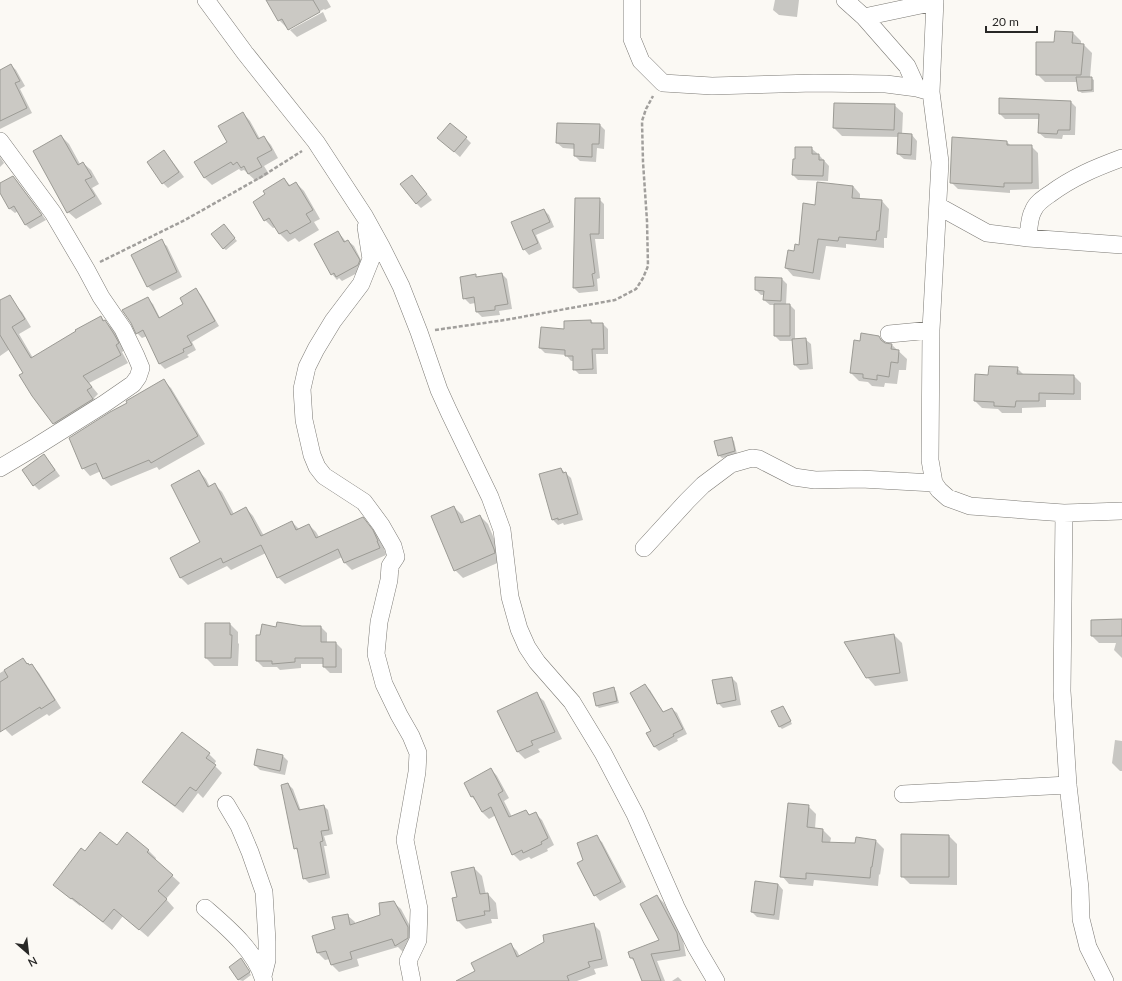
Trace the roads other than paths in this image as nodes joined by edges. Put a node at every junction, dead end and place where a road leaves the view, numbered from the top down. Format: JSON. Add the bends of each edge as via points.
{"nodes":[{"id":1,"x":206,"y":0,"type":"edge"},
{"id":2,"x":632,"y":0,"type":"edge"},
{"id":3,"x":845,"y":0,"type":"edge"},
{"id":4,"x":935,"y":1,"type":"edge"},
{"id":5,"x":864,"y":17,"type":"junction"},
{"id":6,"x":924,"y":90,"type":"junction"},
{"id":7,"x":0,"y":141,"type":"edge"},
{"id":8,"x":1122,"y":158,"type":"edge"},
{"id":9,"x":938,"y":206,"type":"junction"},
{"id":10,"x":365,"y":218,"type":"junction"},
{"id":11,"x":1028,"y":238,"type":"junction"},
{"id":12,"x":1122,"y":245,"type":"edge"},
{"id":13,"x":931,"y":330,"type":"junction"},
{"id":14,"x":889,"y":334,"type":"dead end"},
{"id":15,"x":0,"y":468,"type":"edge"},
{"id":16,"x":934,"y":482,"type":"junction"},
{"id":17,"x":1122,"y":511,"type":"edge"},
{"id":18,"x":1064,"y":513,"type":"junction"},
{"id":19,"x":644,"y":548,"type":"dead end"},
{"id":20,"x":1068,"y":785,"type":"junction"},
{"id":21,"x":903,"y":794,"type":"dead end"},
{"id":22,"x":226,"y":804,"type":"dead end"},
{"id":23,"x":205,"y":908,"type":"dead end"},
{"id":24,"x":264,"y":979,"type":"edge"},
{"id":25,"x":412,"y":981,"type":"edge"},
{"id":26,"x":716,"y":981,"type":"edge"},
{"id":27,"x":1105,"y":981,"type":"edge"}],
"edges":[{"from":1,"to":10,"type":"street","via":[[245,54],[316,142]]},
{"from":2,"to":6,"type":"street","via":[[632,39],[641,60],[663,83],[712,86],[886,84]]},
{"from":3,"to":5,"type":"street"},
{"from":4,"to":5,"type":"street"},
{"from":4,"to":6,"type":"street"},
{"from":5,"to":6,"type":"street","via":[[907,66]]},
{"from":6,"to":9,"type":"street","via":[[940,162]]},
{"from":7,"to":15,"type":"street","via":[[53,213],[101,297],[123,329],[141,368],[133,384]]},
{"from":8,"to":11,"type":"street","via":[[1087,171],[1062,185],[1036,205],[1032,211]]},
{"from":9,"to":11,"type":"street","via":[[987,233]]},
{"from":9,"to":13,"type":"street"},
{"from":10,"to":25,"type":"street","via":[[371,259],[361,284],[316,349],[307,367],[302,389],[304,420],[317,467],[324,476],[364,502],[381,525],[396,557],[390,566],[379,622],[376,654],[384,684],[418,753],[405,840],[419,909],[418,940],[408,961]]},
{"from":10,"to":26,"type":"street","via":[[401,286],[439,390],[490,497],[502,530],[510,597],[527,647],[572,702],[603,753],[635,814],[676,907]]},
{"from":11,"to":12,"type":"street"},
{"from":13,"to":14,"type":"street"},
{"from":13,"to":16,"type":"street","via":[[930,460]]},
{"from":16,"to":18,"type":"street","via":[[948,498],[970,506]]},
{"from":16,"to":19,"type":"street","via":[[815,480],[794,477],[752,458],[731,464],[703,485]]},
{"from":17,"to":18,"type":"street"},
{"from":18,"to":20,"type":"street","via":[[1062,691]]},
{"from":20,"to":21,"type":"street"},
{"from":20,"to":27,"type":"street","via":[[1081,919],[1088,947]]},
{"from":22,"to":24,"type":"street","via":[[239,826],[264,892],[267,960]]},
{"from":23,"to":24,"type":"street","via":[[241,940]]}]}
